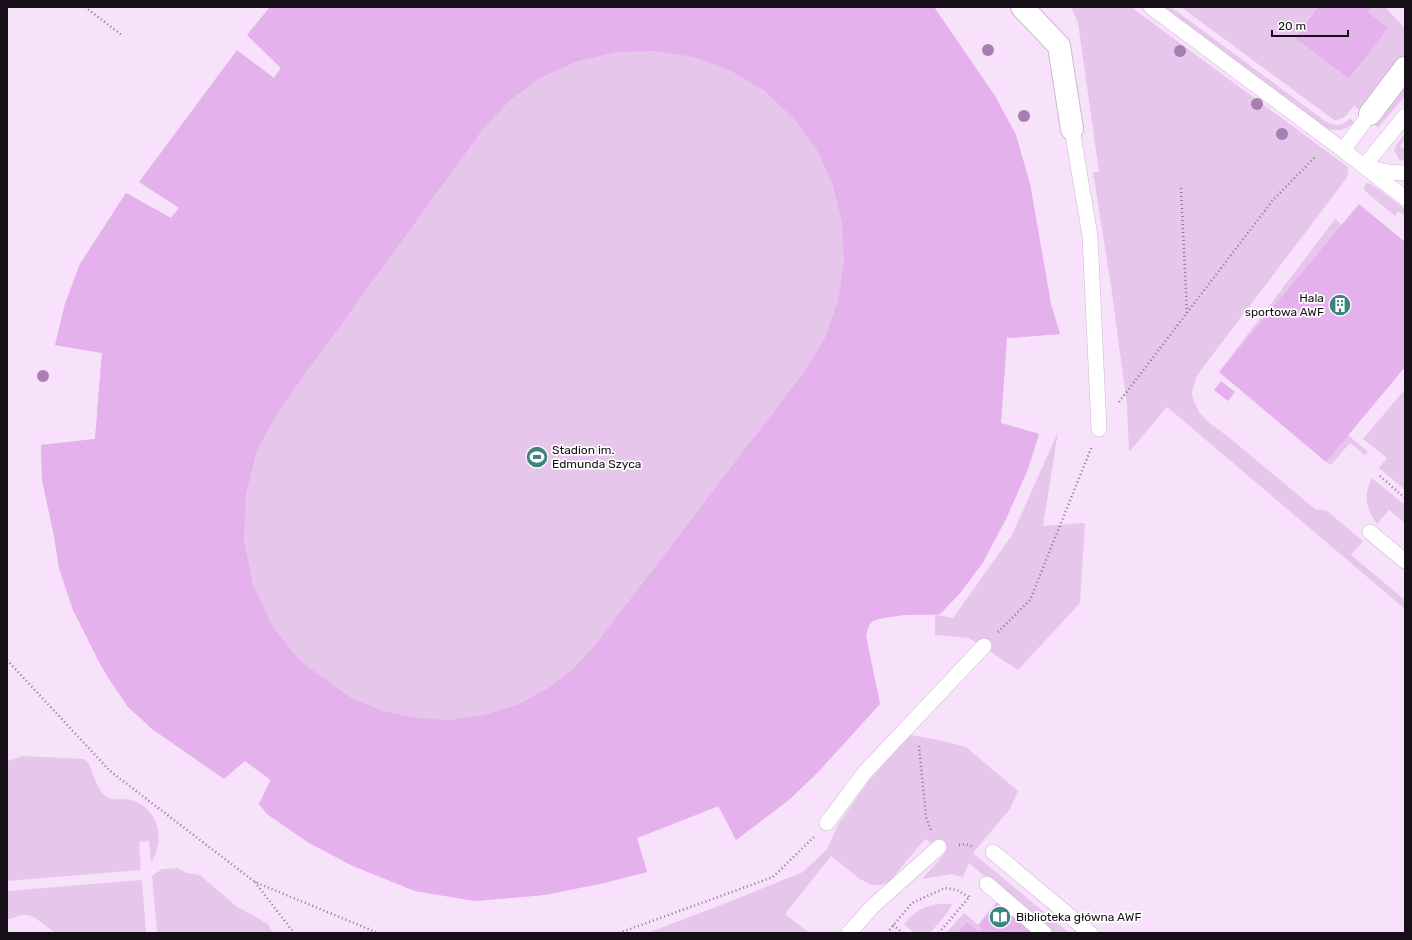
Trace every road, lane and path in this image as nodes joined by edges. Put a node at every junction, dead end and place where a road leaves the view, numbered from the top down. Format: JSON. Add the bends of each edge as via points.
{"nodes":[{"id":1,"x":85,"y":7,"type":"edge"},
{"id":2,"x":1022,"y":7,"type":"edge"},
{"id":3,"x":1150,"y":7,"type":"edge"},
{"id":4,"x":123,"y":36,"type":"dead end"},
{"id":5,"x":1405,"y":68,"type":"edge"},
{"id":6,"x":1370,"y":114,"type":"joint"},
{"id":7,"x":1405,"y":116,"type":"edge"},
{"id":8,"x":1072,"y":129,"type":"joint"},
{"id":9,"x":1330,"y":142,"type":"junction"},
{"id":10,"x":1343,"y":150,"type":"junction"},
{"id":11,"x":1364,"y":166,"type":"junction"},
{"id":12,"x":1405,"y":173,"type":"edge"},
{"id":13,"x":1181,"y":188,"type":"dead end"},
{"id":14,"x":1405,"y":198,"type":"edge"},
{"id":15,"x":1187,"y":314,"type":"junction"},
{"id":16,"x":1099,"y":429,"type":"junction"},
{"id":17,"x":1380,"y":476,"type":"dead end"},
{"id":18,"x":1405,"y":498,"type":"edge"},
{"id":19,"x":1370,"y":532,"type":"dead end"},
{"id":20,"x":1405,"y":561,"type":"edge"},
{"id":21,"x":984,"y":646,"type":"joint"},
{"id":22,"x":7,"y":660,"type":"edge"},
{"id":23,"x":916,"y":718,"type":"junction"},
{"id":24,"x":827,"y":823,"type":"joint"},
{"id":25,"x":939,"y":847,"type":"junction"},
{"id":26,"x":993,"y":852,"type":"joint"},
{"id":27,"x":255,"y":882,"type":"junction"},
{"id":28,"x":987,"y":884,"type":"joint"},
{"id":29,"x":969,"y":897,"type":"junction"},
{"id":30,"x":893,"y":925,"type":"junction"},
{"id":31,"x":294,"y":933,"type":"edge"},
{"id":32,"x":378,"y":933,"type":"edge"},
{"id":33,"x":619,"y":933,"type":"edge"},
{"id":34,"x":849,"y":933,"type":"edge"},
{"id":35,"x":887,"y":933,"type":"edge"},
{"id":36,"x":903,"y":933,"type":"edge"},
{"id":37,"x":939,"y":933,"type":"edge"},
{"id":38,"x":1044,"y":933,"type":"edge"},
{"id":39,"x":1090,"y":933,"type":"edge"}],
"edges":[{"from":1,"to":4,"type":"path"},
{"from":2,"to":8,"type":"street","via":[[1059,46]]},
{"from":3,"to":9,"type":"lane"},
{"from":5,"to":6,"type":"street"},
{"from":6,"to":10,"type":"lane"},
{"from":7,"to":11,"type":"lane"},
{"from":8,"to":16,"type":"lane","via":[[1090,236]]},
{"from":9,"to":10,"type":"lane"},
{"from":9,"to":15,"type":"path","via":[[1273,200]]},
{"from":10,"to":11,"type":"lane"},
{"from":11,"to":12,"type":"lane","via":[[1387,172]]},
{"from":11,"to":14,"type":"lane"},
{"from":13,"to":15,"type":"path"},
{"from":15,"to":16,"type":"path"},
{"from":16,"to":21,"type":"path","via":[[1030,600]]},
{"from":17,"to":18,"type":"path"},
{"from":19,"to":20,"type":"lane"},
{"from":21,"to":23,"type":"lane"},
{"from":22,"to":27,"type":"path","via":[[110,771]]},
{"from":23,"to":24,"type":"lane","via":[[865,772]]},
{"from":23,"to":25,"type":"path","via":[[926,817]]},
{"from":24,"to":33,"type":"path","via":[[773,877]]},
{"from":25,"to":26,"type":"path","via":[[965,844]]},
{"from":25,"to":34,"type":"lane","via":[[872,907]]},
{"from":26,"to":39,"type":"lane"},
{"from":27,"to":31,"type":"path"},
{"from":27,"to":32,"type":"path"},
{"from":28,"to":29,"type":"path","via":[[983,881]]},
{"from":28,"to":38,"type":"lane"},
{"from":29,"to":30,"type":"path","via":[[957,890],[945,888],[912,903]]},
{"from":29,"to":37,"type":"path"},
{"from":30,"to":35,"type":"path"},
{"from":30,"to":36,"type":"path"}]}
